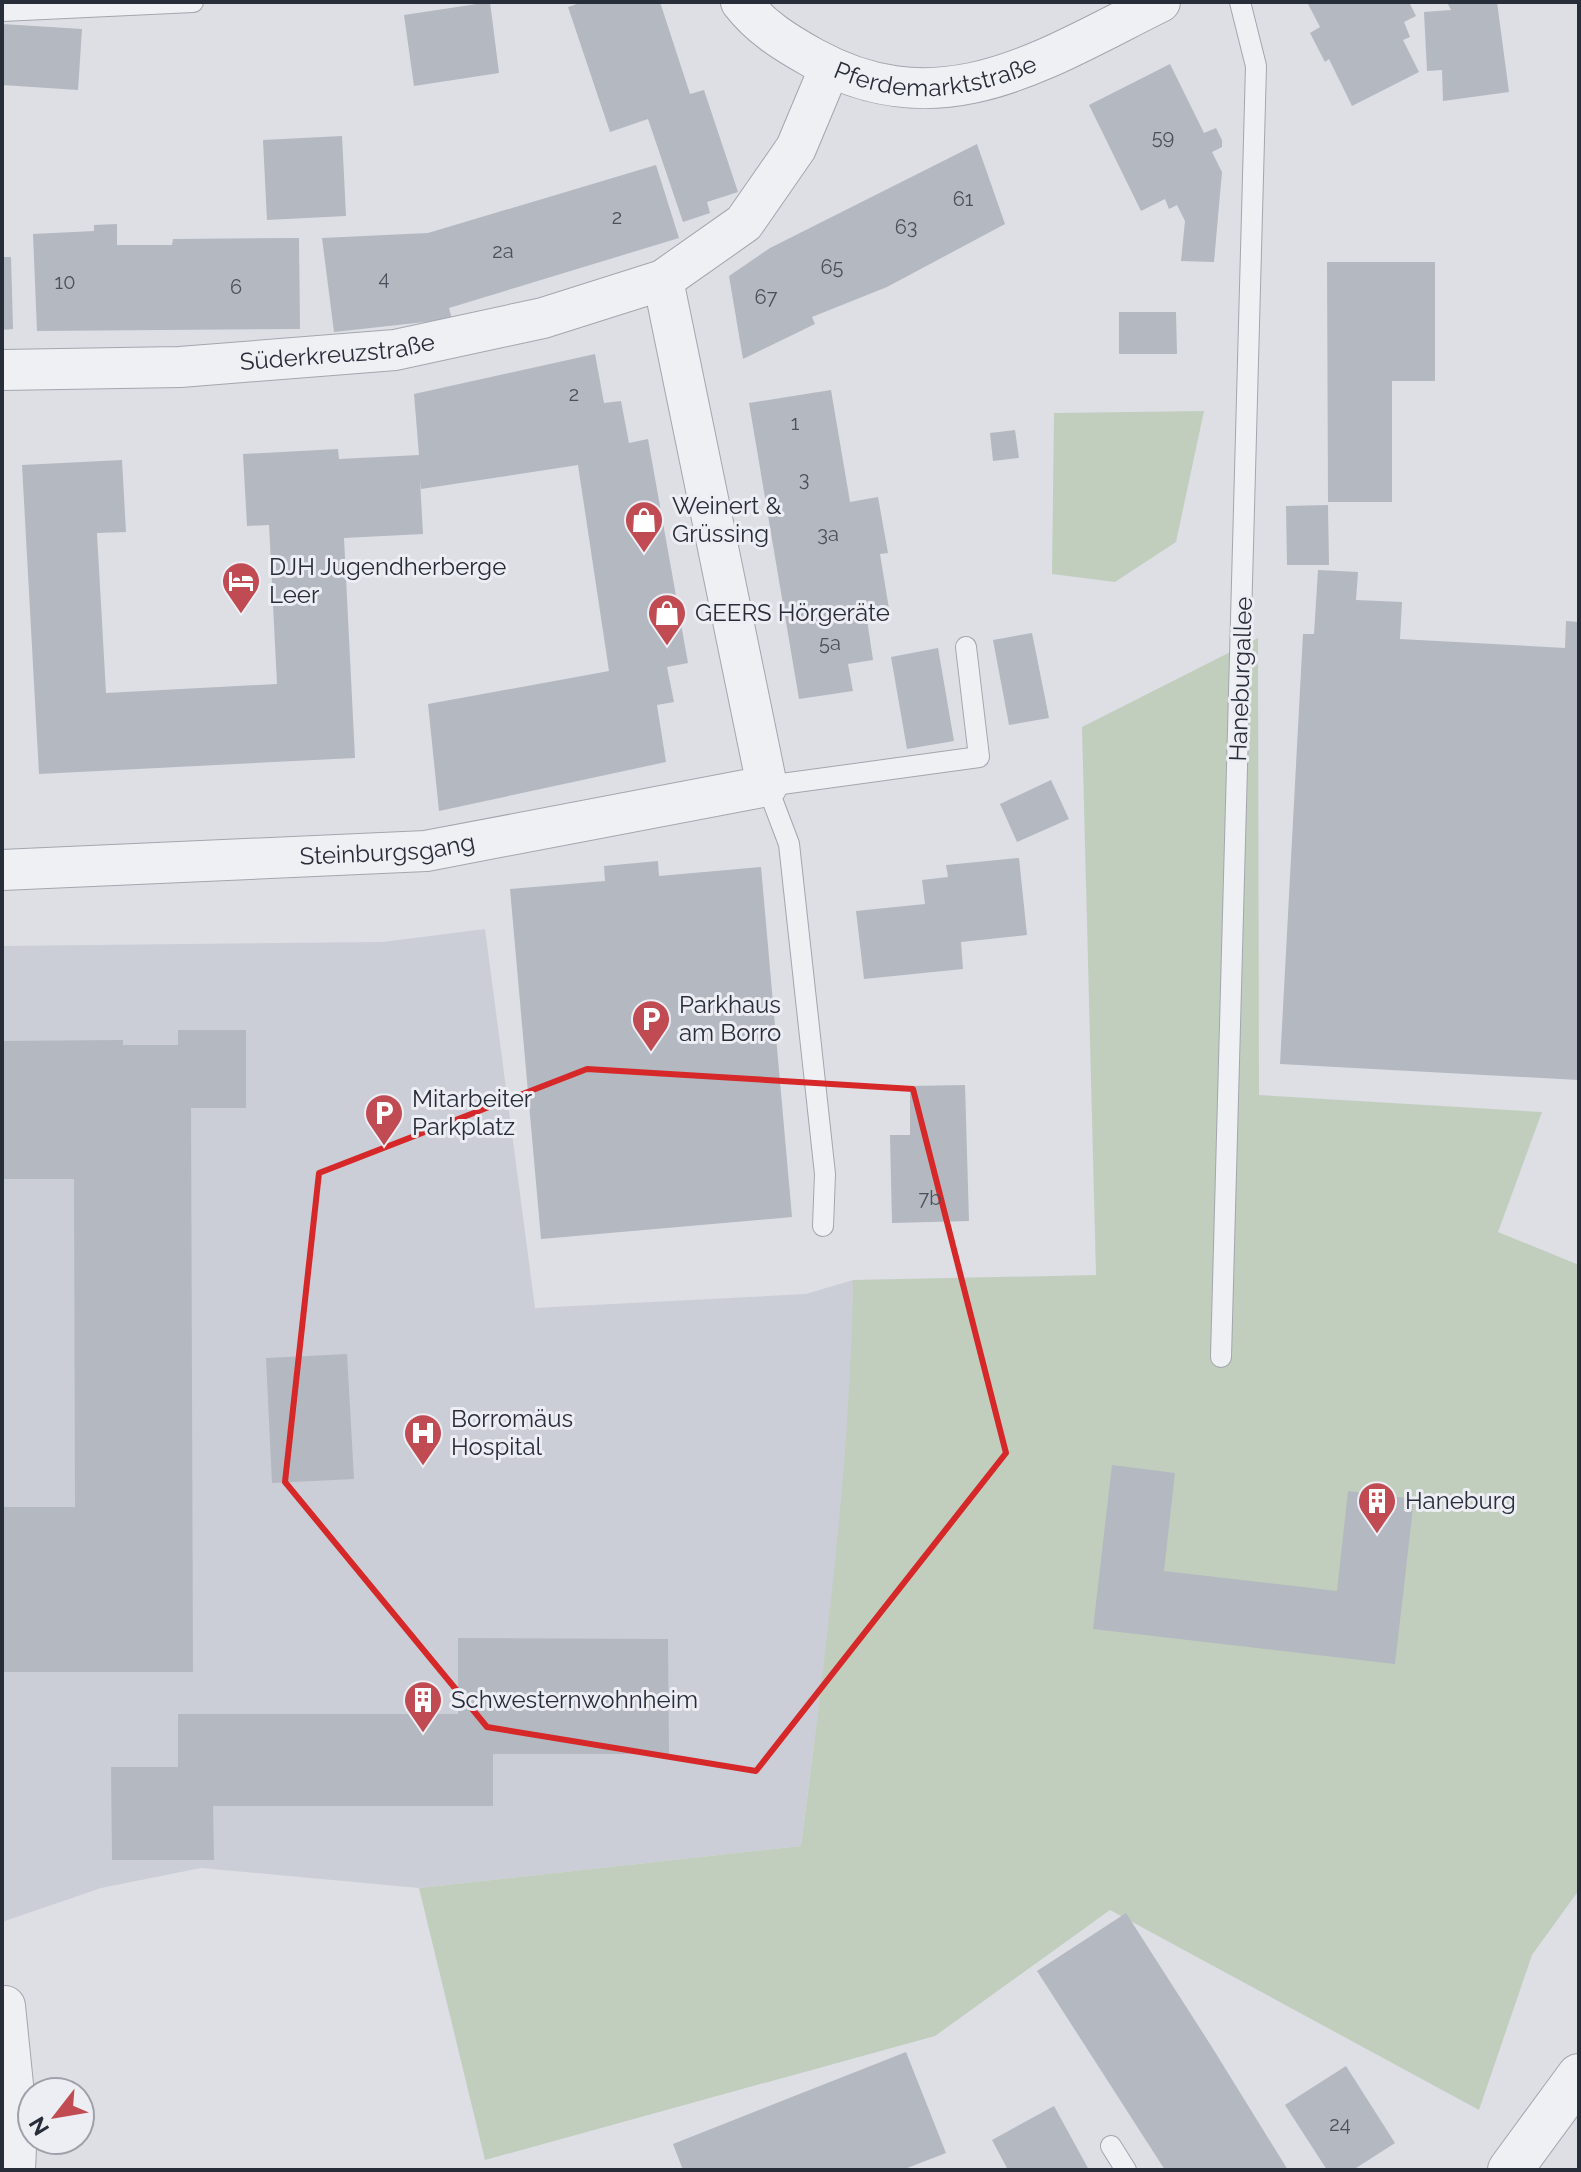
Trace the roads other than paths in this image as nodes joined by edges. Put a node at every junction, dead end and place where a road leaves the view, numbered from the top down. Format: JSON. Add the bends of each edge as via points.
{"nodes":[{"id":1,"x":193,"y":2,"type":"edge"},
{"id":2,"x":741,"y":2,"type":"edge"},
{"id":3,"x":1160,"y":2,"type":"edge"},
{"id":4,"x":1240,"y":2,"type":"edge"},
{"id":5,"x":2,"y":11,"type":"edge"},
{"id":6,"x":830,"y":67,"type":"junction"},
{"id":7,"x":663,"y":280,"type":"junction"},
{"id":8,"x":2,"y":370,"type":"edge"},
{"id":9,"x":966,"y":647,"type":"dead end"},
{"id":10,"x":767,"y":786,"type":"junction"},
{"id":11,"x":2,"y":870,"type":"edge"},
{"id":12,"x":823,"y":1226,"type":"dead end"},
{"id":13,"x":1221,"y":1357,"type":"dead end"},
{"id":14,"x":5,"y":2006,"type":"dead end"},
{"id":15,"x":1579,"y":2076,"type":"edge"},
{"id":16,"x":1111,"y":2146,"type":"dead end"},
{"id":17,"x":15,"y":2170,"type":"edge"},
{"id":18,"x":1126,"y":2170,"type":"edge"},
{"id":19,"x":1510,"y":2170,"type":"edge"}],
"edges":[{"from":1,"to":5,"type":"lane"},
{"from":2,"to":6,"type":"street","via":[[782,41]]},
{"from":3,"to":6,"type":"street","name":"Pferdemarktstraße","via":[[1039,62],[984,82],[931,89],[883,86]]},
{"from":4,"to":13,"type":"lane","name":"Haneburgallee","via":[[1256,66]]},
{"from":6,"to":7,"type":"street","name":"Pferdemarktstraße","via":[[796,148],[744,223]]},
{"from":7,"to":8,"type":"street","name":"Süderkreuzstraße","via":[[543,318],[395,350],[180,367]]},
{"from":7,"to":10,"type":"street"},
{"from":9,"to":10,"type":"lane","name":"Steinburgsgang","via":[[979,757]]},
{"from":10,"to":11,"type":"street","name":"Steinburgsgang","via":[[426,851]]},
{"from":10,"to":12,"type":"lane","via":[[789,844],[825,1174]]},
{"from":14,"to":17,"type":"street","via":[[17,2124]]},
{"from":15,"to":19,"type":"street"},
{"from":16,"to":18,"type":"lane"}]}
